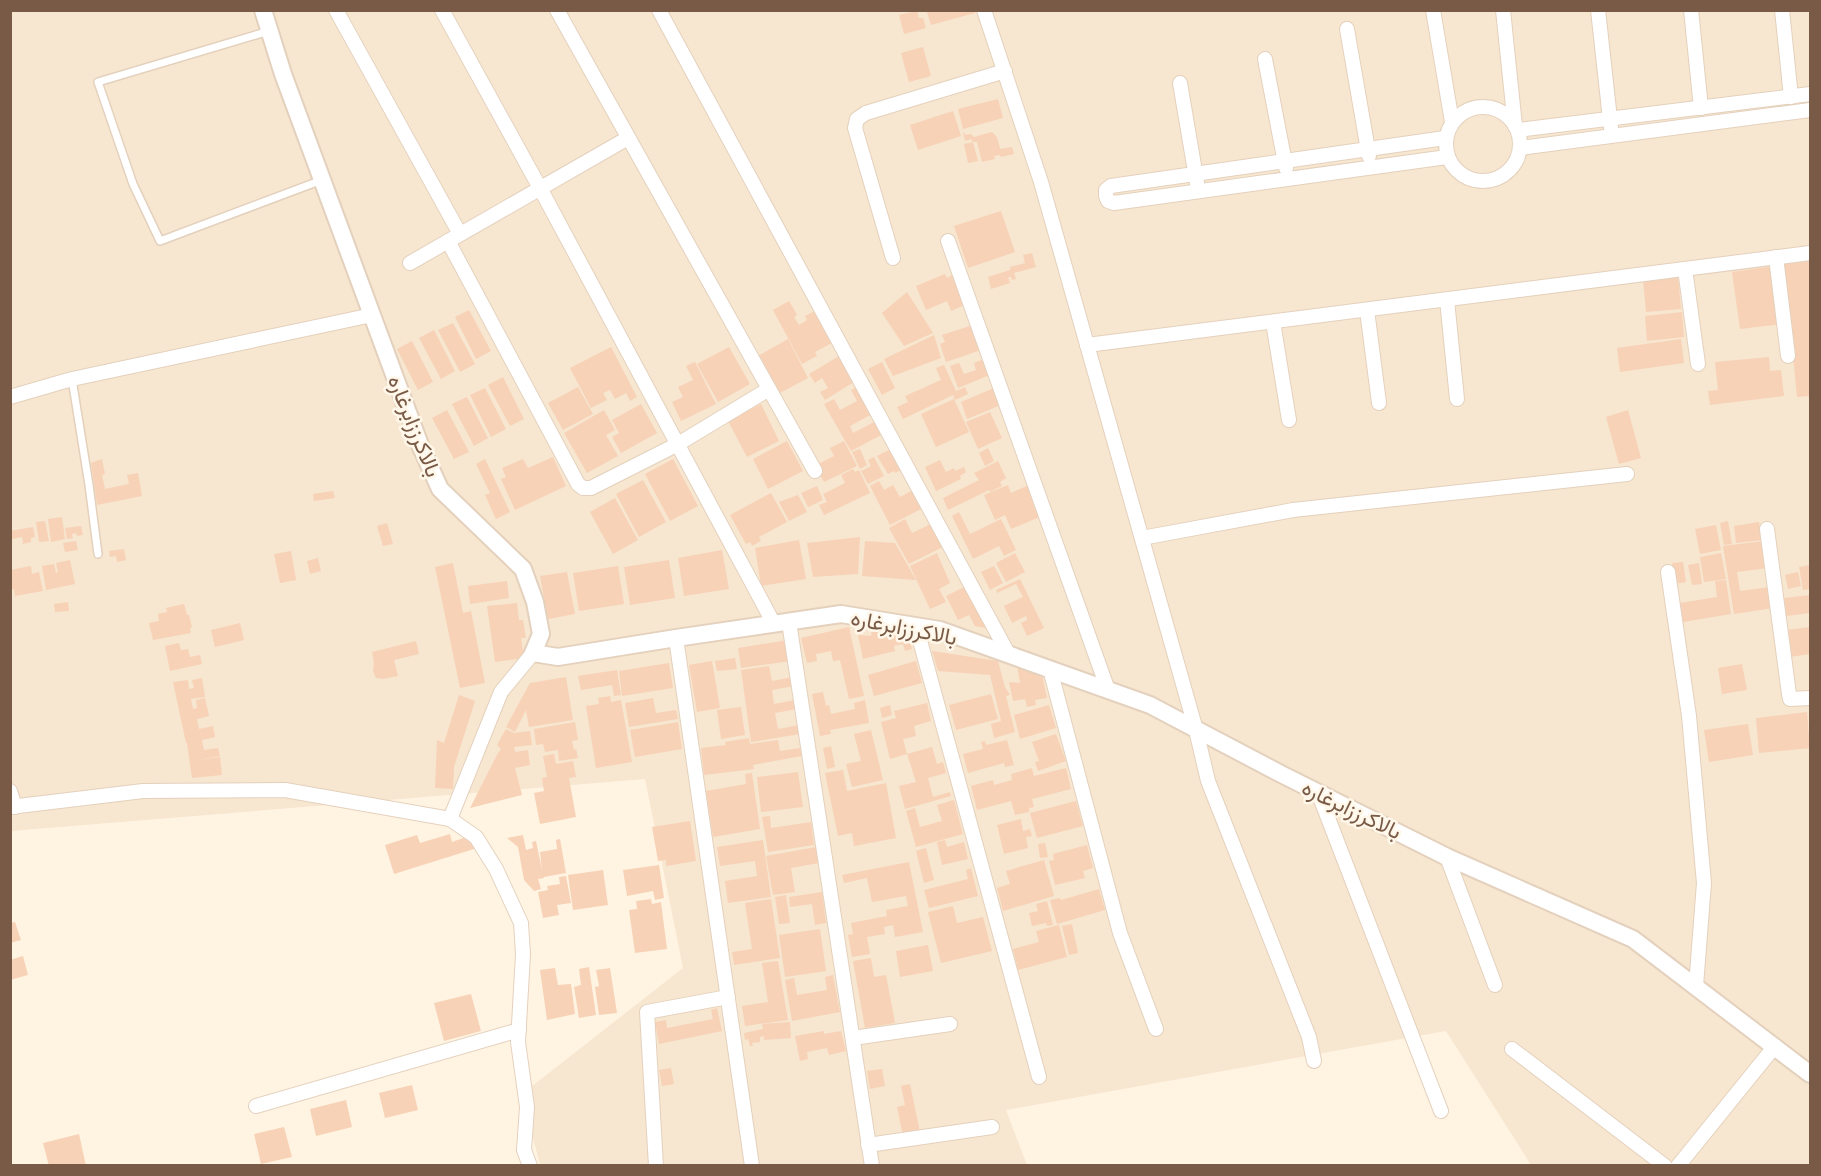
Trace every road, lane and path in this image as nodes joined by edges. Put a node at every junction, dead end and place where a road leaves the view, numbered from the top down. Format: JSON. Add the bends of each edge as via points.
{"nodes":[{"id":1,"x":263,"y":10,"type":"edge"},
{"id":2,"x":336,"y":10,"type":"edge"},
{"id":3,"x":442,"y":10,"type":"edge"},
{"id":4,"x":557,"y":10,"type":"edge"},
{"id":5,"x":659,"y":10,"type":"edge"},
{"id":6,"x":984,"y":10,"type":"edge"},
{"id":7,"x":1432,"y":10,"type":"edge"},
{"id":8,"x":1503,"y":10,"type":"edge"},
{"id":9,"x":1598,"y":10,"type":"edge"},
{"id":10,"x":1691,"y":10,"type":"edge"},
{"id":11,"x":1782,"y":10,"type":"edge"},
{"id":12,"x":1347,"y":29,"type":"dead end"},
{"id":13,"x":269,"y":31,"type":"junction"},
{"id":14,"x":1265,"y":59,"type":"dead end"},
{"id":15,"x":1005,"y":71,"type":"junction"},
{"id":16,"x":1180,"y":82,"type":"dead end"},
{"id":17,"x":1810,"y":94,"type":"edge"},
{"id":18,"x":1791,"y":97,"type":"junction"},
{"id":19,"x":1701,"y":108,"type":"junction"},
{"id":20,"x":1810,"y":110,"type":"edge"},
{"id":21,"x":1610,"y":119,"type":"junction"},
{"id":22,"x":1452,"y":122,"type":"junction"},
{"id":23,"x":1516,"y":128,"type":"junction"},
{"id":24,"x":1612,"y":136,"type":"junction"},
{"id":25,"x":628,"y":138,"type":"junction"},
{"id":26,"x":1445,"y":138,"type":"junction"},
{"id":27,"x":1520,"y":148,"type":"junction"},
{"id":28,"x":1368,"y":150,"type":"junction"},
{"id":29,"x":1447,"y":157,"type":"junction"},
{"id":30,"x":1285,"y":161,"type":"junction"},
{"id":31,"x":1371,"y":167,"type":"junction"},
{"id":32,"x":1196,"y":174,"type":"junction"},
{"id":33,"x":1288,"y":179,"type":"junction"},
{"id":34,"x":322,"y":180,"type":"junction"},
{"id":35,"x":1153,"y":180,"type":"junction"},
{"id":36,"x":540,"y":188,"type":"junction"},
{"id":37,"x":1199,"y":191,"type":"junction"},
{"id":38,"x":1156,"y":197,"type":"junction"},
{"id":39,"x":460,"y":234,"type":"junction"},
{"id":40,"x":948,"y":240,"type":"dead end"},
{"id":41,"x":448,"y":241,"type":"junction"},
{"id":42,"x":1810,"y":253,"type":"edge"},
{"id":43,"x":1776,"y":257,"type":"junction"},
{"id":44,"x":893,"y":258,"type":"dead end"},
{"id":45,"x":410,"y":263,"type":"dead end"},
{"id":46,"x":1685,"y":269,"type":"junction"},
{"id":47,"x":1447,"y":300,"type":"junction"},
{"id":48,"x":1367,"y":310,"type":"junction"},
{"id":49,"x":372,"y":315,"type":"junction"},
{"id":50,"x":1273,"y":322,"type":"junction"},
{"id":51,"x":1087,"y":345,"type":"junction"},
{"id":52,"x":1788,"y":356,"type":"dead end"},
{"id":53,"x":1698,"y":364,"type":"dead end"},
{"id":54,"x":72,"y":379,"type":"junction"},
{"id":55,"x":769,"y":389,"type":"junction"},
{"id":56,"x":10,"y":397,"type":"edge"},
{"id":57,"x":1457,"y":399,"type":"dead end"},
{"id":58,"x":1378,"y":403,"type":"dead end"},
{"id":59,"x":1289,"y":420,"type":"dead end"},
{"id":60,"x":678,"y":444,"type":"junction"},
{"id":61,"x":814,"y":471,"type":"dead end"},
{"id":62,"x":1627,"y":474,"type":"dead end"},
{"id":63,"x":1767,"y":529,"type":"dead end"},
{"id":64,"x":1142,"y":538,"type":"junction"},
{"id":65,"x":98,"y":554,"type":"dead end"},
{"id":66,"x":1668,"y":572,"type":"dead end"},
{"id":67,"x":781,"y":623,"type":"junction"},
{"id":68,"x":916,"y":626,"type":"junction"},
{"id":69,"x":676,"y":638,"type":"junction"},
{"id":70,"x":533,"y":654,"type":"junction"},
{"id":71,"x":1009,"y":654,"type":"junction"},
{"id":72,"x":1050,"y":669,"type":"junction"},
{"id":73,"x":1108,"y":690,"type":"junction"},
{"id":74,"x":1810,"y":698,"type":"edge"},
{"id":75,"x":1196,"y":730,"type":"junction"},
{"id":76,"x":10,"y":792,"type":"edge"},
{"id":77,"x":1318,"y":792,"type":"junction"},
{"id":78,"x":13,"y":807,"type":"edge"},
{"id":79,"x":450,"y":819,"type":"junction"},
{"id":80,"x":1447,"y":857,"type":"junction"},
{"id":81,"x":1495,"y":985,"type":"dead end"},
{"id":82,"x":1696,"y":986,"type":"junction"},
{"id":83,"x":728,"y":997,"type":"junction"},
{"id":84,"x":950,"y":1023,"type":"dead end"},
{"id":85,"x":1156,"y":1029,"type":"dead end"},
{"id":86,"x":519,"y":1030,"type":"junction"},
{"id":87,"x":853,"y":1038,"type":"junction"},
{"id":88,"x":1775,"y":1046,"type":"junction"},
{"id":89,"x":1512,"y":1050,"type":"dead end"},
{"id":90,"x":1314,"y":1061,"type":"dead end"},
{"id":91,"x":1810,"y":1074,"type":"edge"},
{"id":92,"x":1039,"y":1077,"type":"dead end"},
{"id":93,"x":256,"y":1106,"type":"dead end"},
{"id":94,"x":1441,"y":1111,"type":"dead end"},
{"id":95,"x":992,"y":1127,"type":"dead end"},
{"id":96,"x":868,"y":1145,"type":"junction"},
{"id":97,"x":530,"y":1166,"type":"edge"},
{"id":98,"x":656,"y":1166,"type":"edge"},
{"id":99,"x":752,"y":1166,"type":"edge"},
{"id":100,"x":872,"y":1166,"type":"edge"},
{"id":101,"x":1665,"y":1166,"type":"edge"},
{"id":102,"x":1678,"y":1166,"type":"edge"}],
"edges":[{"from":1,"to":13,"type":"street","name":"بالاکرززابرغاره"},
{"from":2,"to":39,"type":"street"},
{"from":3,"to":36,"type":"street"},
{"from":4,"to":25,"type":"street"},
{"from":5,"to":71,"type":"street"},
{"from":6,"to":15,"type":"street"},
{"from":7,"to":22,"type":"street"},
{"from":8,"to":23,"type":"street"},
{"from":9,"to":21,"type":"street"},
{"from":10,"to":19,"type":"street"},
{"from":11,"to":18,"type":"street"},
{"from":12,"to":28,"type":"street"},
{"from":13,"to":34,"type":"street","name":"بالاکرززابرغاره"},
{"from":13,"to":34,"type":"lane","via":[[98,82],[133,184],[160,241]]},
{"from":14,"to":30,"type":"street"},
{"from":15,"to":44,"type":"street","via":[[857,119],[855,128]]},
{"from":15,"to":51,"type":"street"},
{"from":16,"to":32,"type":"street"},
{"from":17,"to":18,"type":"street"},
{"from":18,"to":19,"type":"street"},
{"from":19,"to":21,"type":"street"},
{"from":20,"to":24,"type":"street"},
{"from":21,"to":23,"type":"street"},
{"from":21,"to":24,"type":"street"},
{"from":22,"to":23,"type":"street","via":[[1467,110],[1485,107],[1503,112]]},
{"from":22,"to":26,"type":"street"},
{"from":23,"to":27,"type":"street"},
{"from":24,"to":27,"type":"street"},
{"from":25,"to":36,"type":"street"},
{"from":25,"to":55,"type":"street"},
{"from":26,"to":28,"type":"street"},
{"from":26,"to":29,"type":"street"},
{"from":27,"to":29,"type":"street","via":[[1515,164],[1503,176],[1487,182],[1470,180],[1455,171]]},
{"from":28,"to":30,"type":"street"},
{"from":28,"to":31,"type":"street"},
{"from":29,"to":31,"type":"street"},
{"from":30,"to":32,"type":"street"},
{"from":30,"to":33,"type":"street"},
{"from":31,"to":33,"type":"street"},
{"from":32,"to":35,"type":"street"},
{"from":32,"to":37,"type":"street"},
{"from":33,"to":37,"type":"street"},
{"from":34,"to":49,"type":"street","name":"بالاکرززابرغاره"},
{"from":35,"to":38,"type":"street"},
{"from":35,"to":38,"type":"street","via":[[1111,186],[1106,196],[1114,203]]},
{"from":36,"to":39,"type":"street"},
{"from":36,"to":60,"type":"street"},
{"from":37,"to":38,"type":"street"},
{"from":39,"to":41,"type":"street"},
{"from":40,"to":73,"type":"street"},
{"from":41,"to":45,"type":"street"},
{"from":41,"to":60,"type":"street","via":[[578,484],[591,488]]},
{"from":42,"to":43,"type":"street"},
{"from":43,"to":46,"type":"street"},
{"from":43,"to":52,"type":"street"},
{"from":46,"to":47,"type":"street"},
{"from":46,"to":53,"type":"street"},
{"from":47,"to":48,"type":"street"},
{"from":47,"to":57,"type":"street"},
{"from":48,"to":50,"type":"street"},
{"from":48,"to":58,"type":"street"},
{"from":49,"to":54,"type":"street"},
{"from":49,"to":70,"type":"street","name":"بالاکرززابرغاره","via":[[440,489],[524,569],[541,634]]},
{"from":50,"to":51,"type":"street"},
{"from":50,"to":59,"type":"street"},
{"from":51,"to":64,"type":"street"},
{"from":54,"to":56,"type":"street"},
{"from":54,"to":65,"type":"lane"},
{"from":55,"to":60,"type":"street"},
{"from":55,"to":61,"type":"street"},
{"from":60,"to":67,"type":"street"},
{"from":62,"to":64,"type":"street","via":[[1293,510]]},
{"from":63,"to":74,"type":"street","via":[[1790,699]]},
{"from":64,"to":75,"type":"street"},
{"from":66,"to":82,"type":"street","via":[[1689,716],[1704,883]]},
{"from":67,"to":68,"type":"street","name":"بالاکرززابرغاره","via":[[842,614]]},
{"from":67,"to":69,"type":"street","name":"بالاکرززابرغاره"},
{"from":67,"to":87,"type":"street"},
{"from":68,"to":71,"type":"street","name":"بالاکرززابرغاره","via":[[940,630]]},
{"from":68,"to":92,"type":"street"},
{"from":69,"to":70,"type":"street","name":"بالاکرززابرغاره","via":[[558,657]]},
{"from":69,"to":83,"type":"street"},
{"from":70,"to":79,"type":"street","via":[[501,692]]},
{"from":71,"to":72,"type":"street","name":"بالاکرززابرغاره"},
{"from":72,"to":73,"type":"street","name":"بالاکرززابرغاره"},
{"from":72,"to":85,"type":"street","via":[[1120,933]]},
{"from":73,"to":75,"type":"street","name":"بالاکرززابرغاره","via":[[1150,705]]},
{"from":75,"to":77,"type":"street","name":"بالاکرززابرغاره"},
{"from":75,"to":90,"type":"street","via":[[1208,780],[1309,1037]]},
{"from":76,"to":78,"type":"street"},
{"from":77,"to":80,"type":"street","name":"بالاکرززابرغاره"},
{"from":77,"to":94,"type":"street"},
{"from":78,"to":79,"type":"street","via":[[143,792],[285,790]]},
{"from":79,"to":86,"type":"street","via":[[476,837],[521,923]]},
{"from":80,"to":81,"type":"street"},
{"from":80,"to":82,"type":"street","name":"بالاکرززابرغاره","via":[[1633,939]]},
{"from":82,"to":88,"type":"street","name":"بالاکرززابرغاره"},
{"from":83,"to":98,"type":"street","via":[[647,1012]]},
{"from":83,"to":99,"type":"street"},
{"from":84,"to":87,"type":"street"},
{"from":86,"to":93,"type":"street"},
{"from":86,"to":97,"type":"street","via":[[527,1107],[524,1150]]},
{"from":87,"to":96,"type":"street"},
{"from":88,"to":91,"type":"street","name":"بالاکرززابرغاره"},
{"from":88,"to":102,"type":"street"},
{"from":89,"to":101,"type":"street"},
{"from":95,"to":96,"type":"street"},
{"from":96,"to":100,"type":"street"}]}
